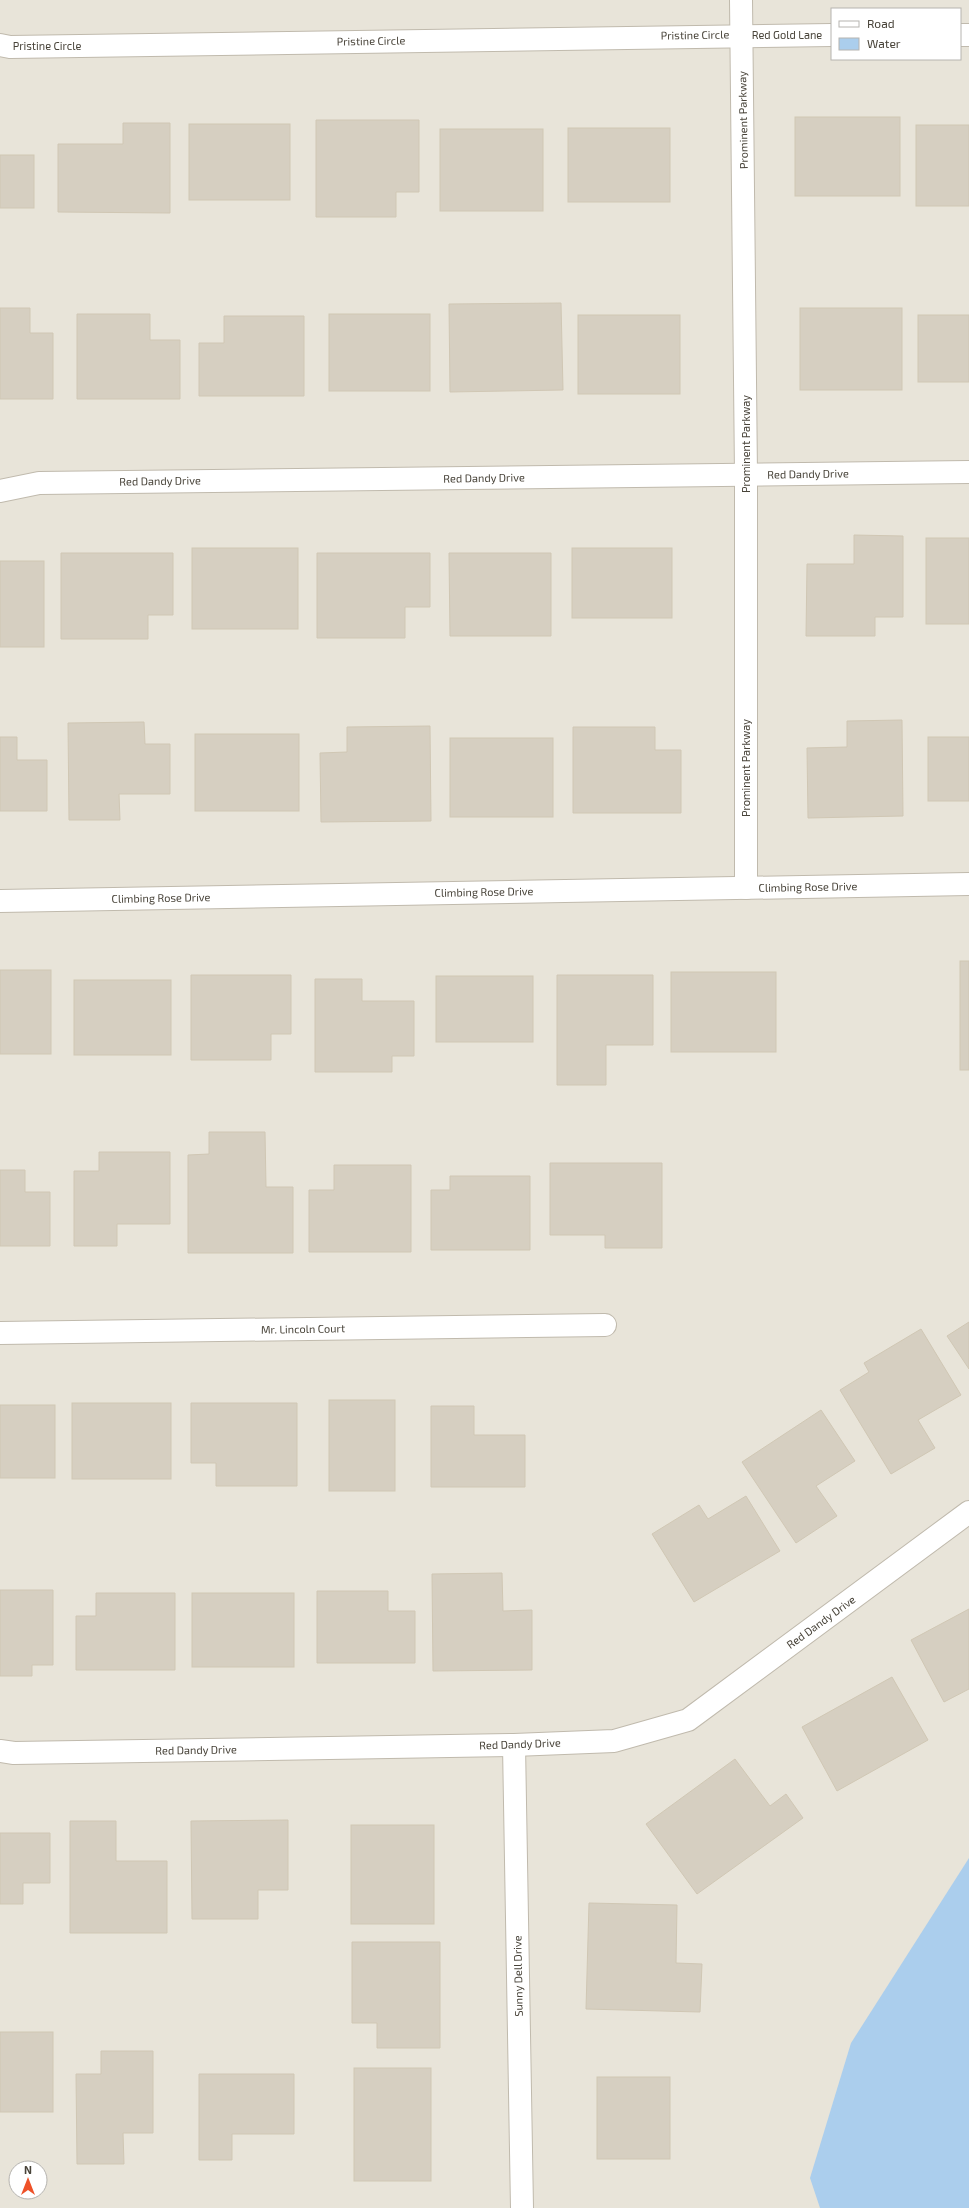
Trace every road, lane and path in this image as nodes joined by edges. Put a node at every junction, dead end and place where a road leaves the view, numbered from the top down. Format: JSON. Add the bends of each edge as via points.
{"nodes":[{"id":1,"x":741,"y":0,"type":"edge"},
{"id":2,"x":742,"y":34,"type":"junction"},
{"id":3,"x":831,"y":34,"type":"edge"},
{"id":4,"x":0,"y":45,"type":"edge"},
{"id":5,"x":969,"y":472,"type":"edge"},
{"id":6,"x":746,"y":475,"type":"junction"},
{"id":7,"x":0,"y":491,"type":"edge"},
{"id":8,"x":969,"y":884,"type":"edge"},
{"id":9,"x":746,"y":888,"type":"junction"},
{"id":10,"x":0,"y":901,"type":"edge"},
{"id":11,"x":605,"y":1325,"type":"dead end"},
{"id":12,"x":0,"y":1333,"type":"edge"},
{"id":13,"x":969,"y":1512,"type":"edge"},
{"id":14,"x":514,"y":1745,"type":"junction"},
{"id":15,"x":0,"y":1751,"type":"edge"},
{"id":16,"x":522,"y":2208,"type":"edge"}],
"edges":[{"from":1,"to":2,"type":"street","name":"Prominent Parkway"},
{"from":2,"to":3,"type":"street","name":"Red Gold Lane"},
{"from":2,"to":4,"type":"street","name":"Pristine Circle","via":[[10,47]]},
{"from":2,"to":6,"type":"street","name":"Prominent Parkway"},
{"from":5,"to":6,"type":"street","name":"Red Dandy Drive"},
{"from":6,"to":7,"type":"street","name":"Red Dandy Drive","via":[[39,483]]},
{"from":6,"to":9,"type":"street","name":"Prominent Parkway"},
{"from":8,"to":9,"type":"street","name":"Climbing Rose Drive"},
{"from":9,"to":10,"type":"street","name":"Climbing Rose Drive"},
{"from":11,"to":12,"type":"street","name":"Mr. Lincoln Court"},
{"from":13,"to":14,"type":"street","name":"Red Dandy Drive","via":[[688,1720],[614,1741]]},
{"from":14,"to":15,"type":"street","name":"Red Dandy Drive","via":[[14,1753]]},
{"from":14,"to":16,"type":"street","name":"Sunny Dell Drive"}]}
